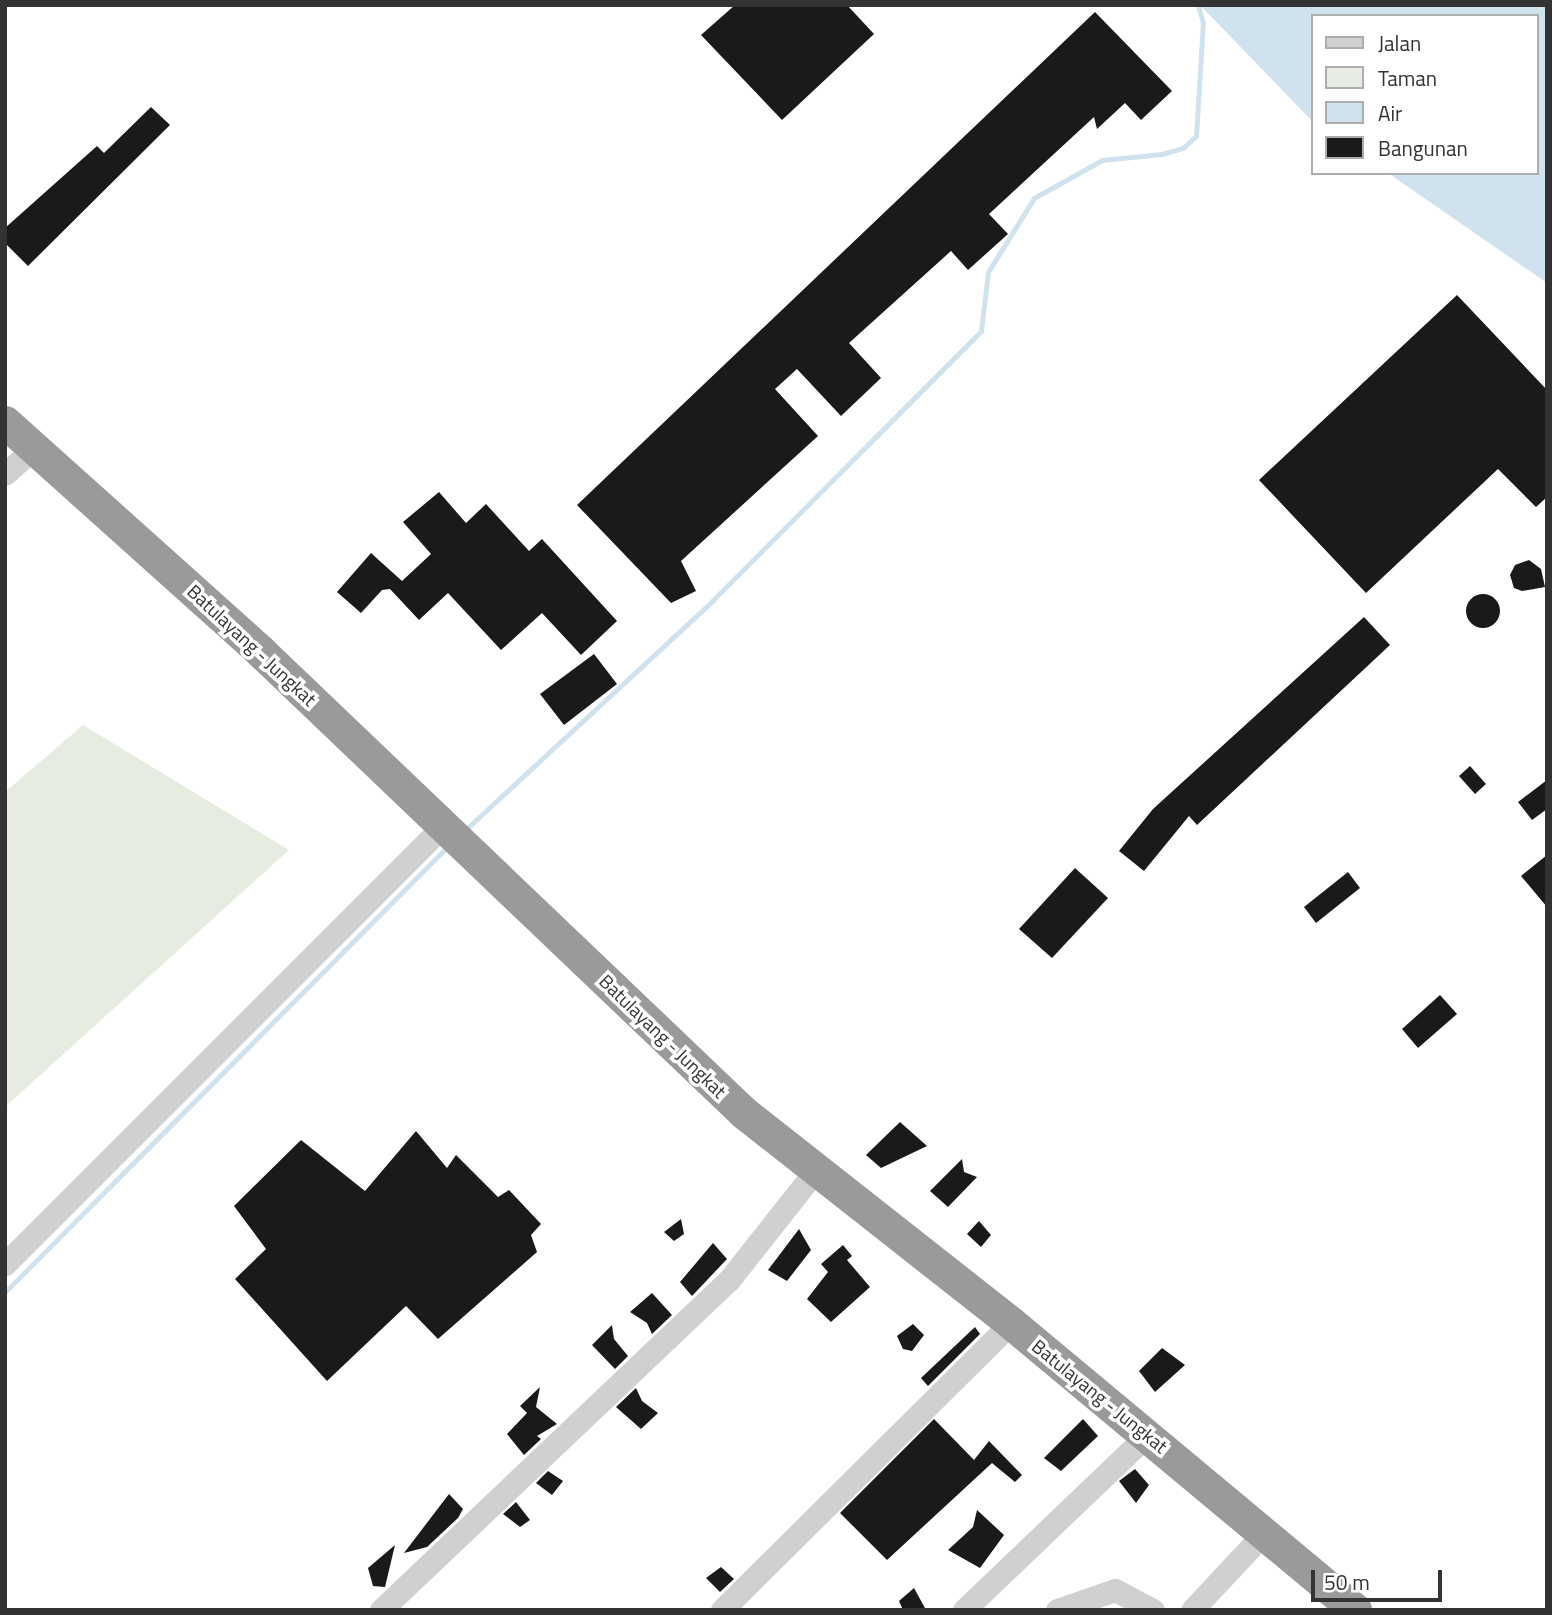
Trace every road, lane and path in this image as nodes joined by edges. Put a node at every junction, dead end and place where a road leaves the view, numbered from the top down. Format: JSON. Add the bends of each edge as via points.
{"nodes":[{"id":1,"x":5,"y":422,"type":"edge"},
{"id":2,"x":35,"y":447,"type":"junction"},
{"id":3,"x":5,"y":474,"type":"edge"},
{"id":4,"x":453,"y":834,"type":"junction"},
{"id":5,"x":816,"y":1170,"type":"junction"},
{"id":6,"x":5,"y":1264,"type":"edge"},
{"id":7,"x":1011,"y":1323,"type":"junction"},
{"id":8,"x":1147,"y":1434,"type":"junction"},
{"id":9,"x":1264,"y":1534,"type":"junction"},
{"id":10,"x":381,"y":1610,"type":"edge"},
{"id":11,"x":722,"y":1610,"type":"edge"},
{"id":12,"x":964,"y":1610,"type":"edge"},
{"id":13,"x":1057,"y":1610,"type":"edge"},
{"id":14,"x":1153,"y":1610,"type":"edge"},
{"id":15,"x":1192,"y":1610,"type":"edge"},
{"id":16,"x":1355,"y":1610,"type":"edge"}],
"edges":[{"from":1,"to":2,"type":"highway","name":"Batulayang - Jungkat"},
{"from":2,"to":3,"type":"street"},
{"from":2,"to":4,"type":"highway","name":"Batulayang - Jungkat"},
{"from":4,"to":5,"type":"highway","name":"Batulayang - Jungkat","via":[[743,1112]]},
{"from":4,"to":6,"type":"street"},
{"from":5,"to":7,"type":"highway","name":"Batulayang - Jungkat"},
{"from":5,"to":10,"type":"street","via":[[729,1280]]},
{"from":7,"to":8,"type":"highway","name":"Batulayang - Jungkat"},
{"from":7,"to":11,"type":"street"},
{"from":8,"to":9,"type":"highway","name":"Batulayang - Jungkat"},
{"from":8,"to":12,"type":"street"},
{"from":9,"to":15,"type":"street"},
{"from":9,"to":16,"type":"highway","name":"Batulayang - Jungkat"},
{"from":13,"to":14,"type":"street","via":[[1115,1590]]}]}
